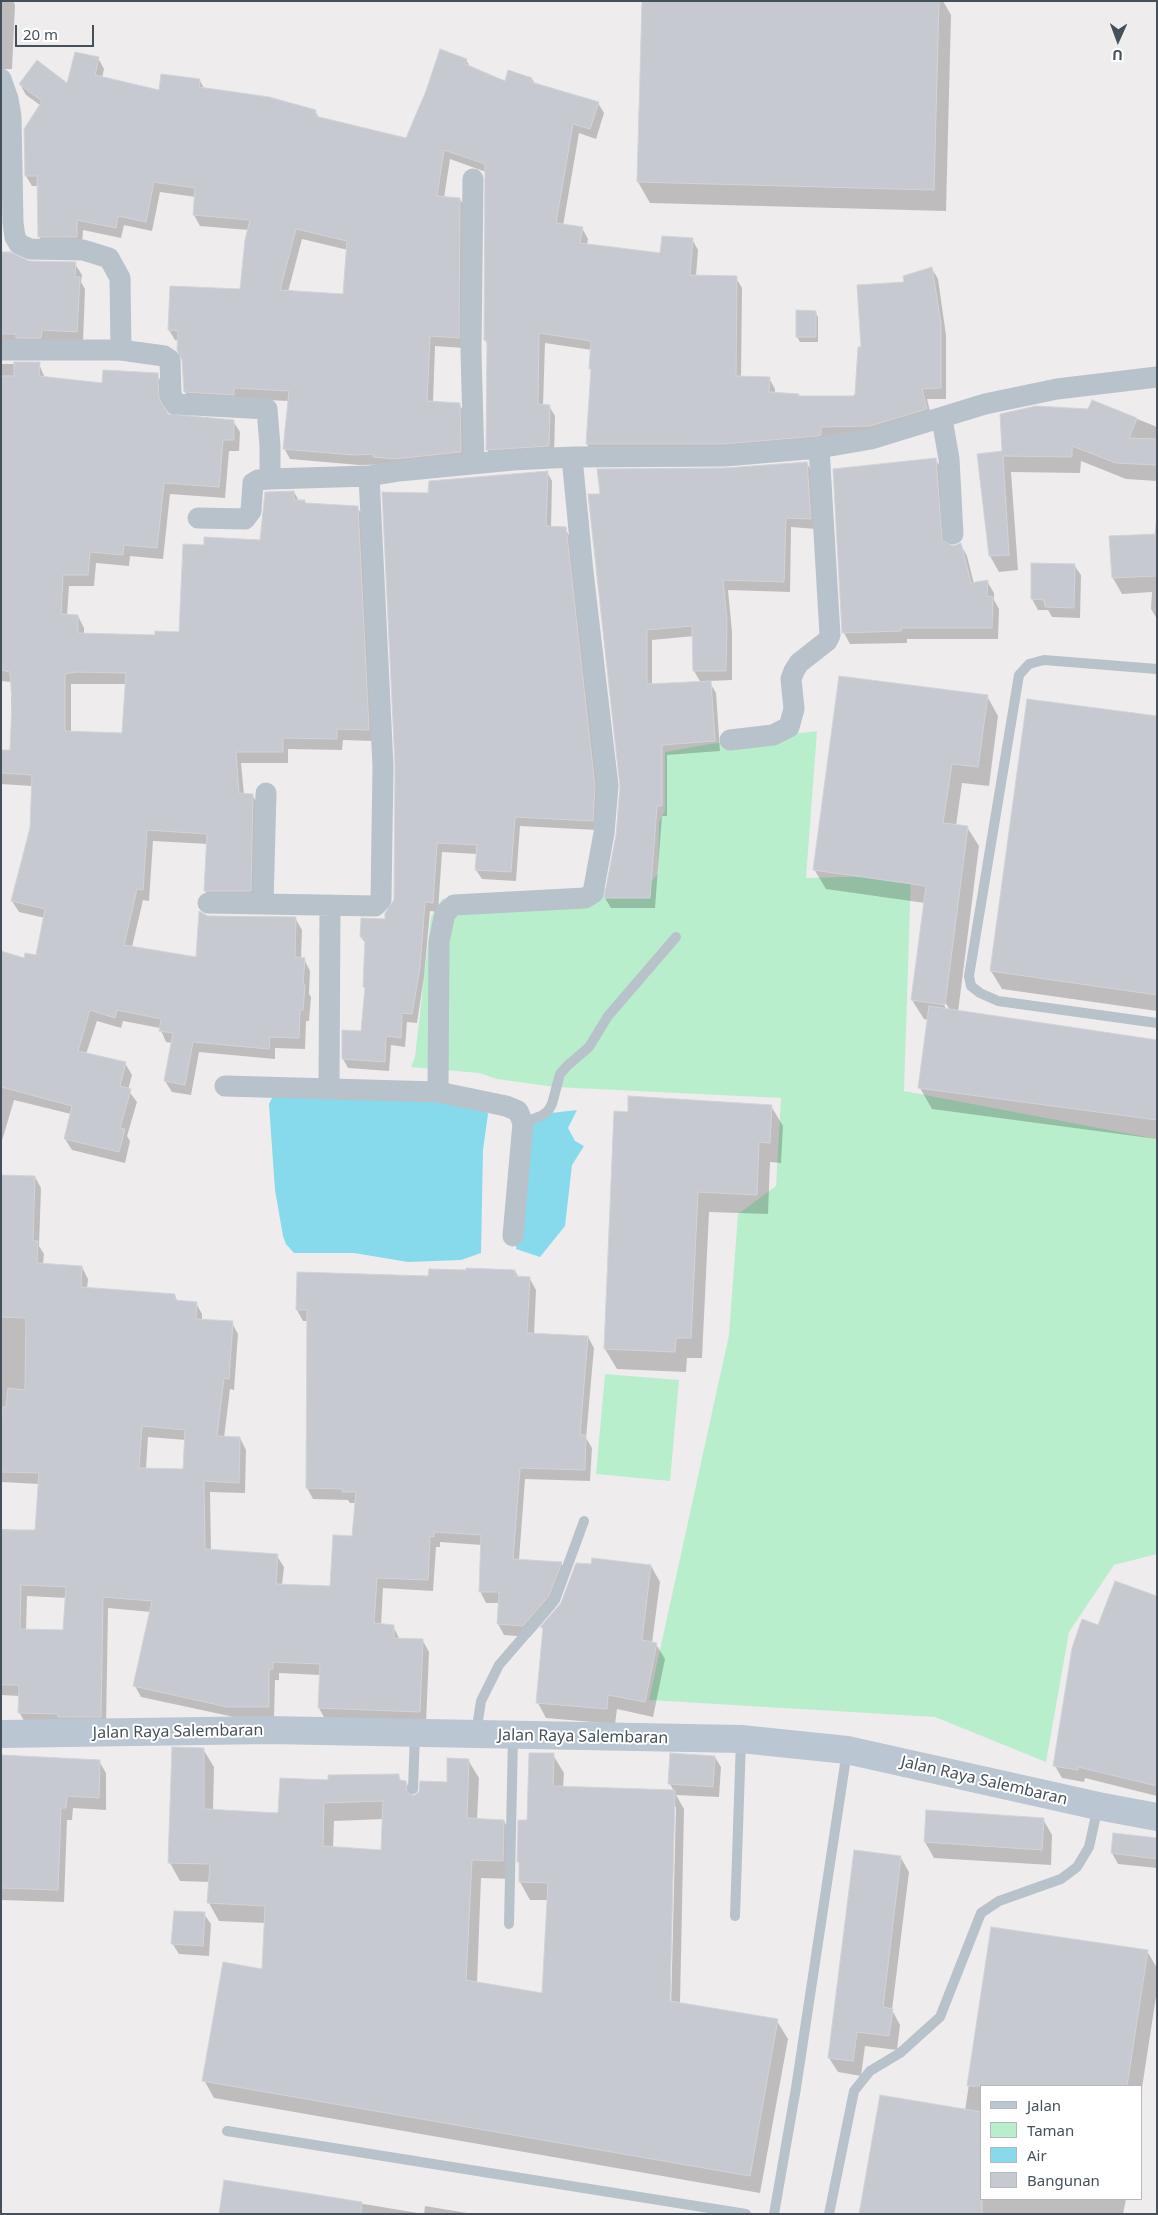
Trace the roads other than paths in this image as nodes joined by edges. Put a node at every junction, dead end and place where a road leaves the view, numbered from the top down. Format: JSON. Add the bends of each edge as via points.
{"nodes":[{"id":1,"x":1,"y":79,"type":"edge"},
{"id":2,"x":474,"y":179,"type":"dead end"},
{"id":3,"x":1,"y":350,"type":"edge"},
{"id":4,"x":121,"y":350,"type":"junction"},
{"id":5,"x":1157,"y":377,"type":"edge"},
{"id":6,"x":942,"y":419,"type":"junction"},
{"id":7,"x":819,"y":448,"type":"junction"},
{"id":8,"x":572,"y":457,"type":"junction"},
{"id":9,"x":474,"y":463,"type":"junction"},
{"id":10,"x":369,"y":476,"type":"junction"},
{"id":11,"x":270,"y":479,"type":"junction"},
{"id":12,"x":198,"y":518,"type":"dead end"},
{"id":13,"x":953,"y":534,"type":"dead end"},
{"id":14,"x":1157,"y":669,"type":"edge"},
{"id":15,"x":730,"y":740,"type":"dead end"},
{"id":16,"x":266,"y":793,"type":"dead end"},
{"id":17,"x":208,"y":903,"type":"dead end"},
{"id":18,"x":262,"y":903,"type":"junction"},
{"id":19,"x":330,"y":905,"type":"junction"},
{"id":20,"x":676,"y":937,"type":"dead end"},
{"id":21,"x":1157,"y":1023,"type":"edge"},
{"id":22,"x":225,"y":1086,"type":"dead end"},
{"id":23,"x":329,"y":1087,"type":"junction"},
{"id":24,"x":438,"y":1092,"type":"junction"},
{"id":25,"x":523,"y":1123,"type":"junction"},
{"id":26,"x":513,"y":1236,"type":"dead end"},
{"id":27,"x":584,"y":1521,"type":"dead end"},
{"id":28,"x":1,"y":1734,"type":"edge"},
{"id":29,"x":415,"y":1734,"type":"junction"},
{"id":30,"x":476,"y":1735,"type":"junction"},
{"id":31,"x":513,"y":1736,"type":"junction"},
{"id":32,"x":741,"y":1739,"type":"junction"},
{"id":33,"x":847,"y":1750,"type":"junction"},
{"id":34,"x":413,"y":1789,"type":"dead end"},
{"id":35,"x":1098,"y":1806,"type":"junction"},
{"id":36,"x":1157,"y":1817,"type":"edge"},
{"id":37,"x":735,"y":1916,"type":"dead end"},
{"id":38,"x":509,"y":1924,"type":"dead end"},
{"id":39,"x":227,"y":2131,"type":"dead end"},
{"id":40,"x":746,"y":2214,"type":"edge"},
{"id":41,"x":774,"y":2214,"type":"edge"},
{"id":42,"x":828,"y":2214,"type":"edge"}],
"edges":[{"from":1,"to":4,"type":"street","via":[[11,116],[15,237],[19,244],[30,249],[83,250],[109,258],[120,278]]},
{"from":2,"to":9,"type":"street","via":[[470,351]]},
{"from":3,"to":4,"type":"street"},
{"from":4,"to":11,"type":"street","via":[[164,356],[170,360],[171,394],[175,404],[267,409]]},
{"from":5,"to":6,"type":"street","via":[[1057,389],[985,404]]},
{"from":6,"to":7,"type":"street","via":[[871,439]]},
{"from":6,"to":13,"type":"street"},
{"from":7,"to":8,"type":"street","via":[[725,456]]},
{"from":7,"to":15,"type":"street","via":[[830,634],[827,641],[798,663],[794,671],[794,709],[789,726],[773,735]]},
{"from":8,"to":9,"type":"street"},
{"from":8,"to":24,"type":"street","via":[[608,786],[604,833],[593,893],[585,898],[454,905],[445,913],[439,942]]},
{"from":9,"to":10,"type":"street"},
{"from":10,"to":11,"type":"street"},
{"from":10,"to":19,"type":"street","via":[[383,766],[381,900],[375,906]]},
{"from":11,"to":12,"type":"street","via":[[253,483],[251,511],[245,518]]},
{"from":14,"to":21,"type":"lane","via":[[1044,660],[1029,664],[1019,675],[968,976],[971,986],[980,994],[998,1002]]},
{"from":16,"to":18,"type":"street"},
{"from":17,"to":18,"type":"street"},
{"from":18,"to":19,"type":"street"},
{"from":19,"to":23,"type":"street"},
{"from":20,"to":25,"type":"lane","via":[[608,1016],[590,1047],[560,1074],[548,1111]]},
{"from":22,"to":23,"type":"street"},
{"from":23,"to":24,"type":"street"},
{"from":24,"to":25,"type":"street","via":[[518,1110]]},
{"from":25,"to":26,"type":"street"},
{"from":27,"to":30,"type":"lane","via":[[556,1600],[499,1666],[480,1701]]},
{"from":28,"to":29,"type":"main road","name":"Jalan Raya Salembaran","via":[[268,1730]]},
{"from":29,"to":30,"type":"main road","name":"Jalan Raya Salembaran"},
{"from":29,"to":34,"type":"lane"},
{"from":30,"to":31,"type":"main road","name":"Jalan Raya Salembaran"},
{"from":31,"to":32,"type":"main road","name":"Jalan Raya Salembaran"},
{"from":31,"to":38,"type":"lane"},
{"from":32,"to":33,"type":"main road","name":"Jalan Raya Salembaran"},
{"from":32,"to":37,"type":"lane"},
{"from":33,"to":35,"type":"main road","name":"Jalan Raya Salembaran"},
{"from":33,"to":41,"type":"lane"},
{"from":35,"to":36,"type":"main road","name":"Jalan Raya Salembaran"},
{"from":35,"to":42,"type":"lane","via":[[1089,1847],[1077,1867],[1061,1879],[999,1901],[981,1913],[940,2017],[900,2053],[870,2071],[854,2091]]},
{"from":39,"to":40,"type":"lane"}]}
